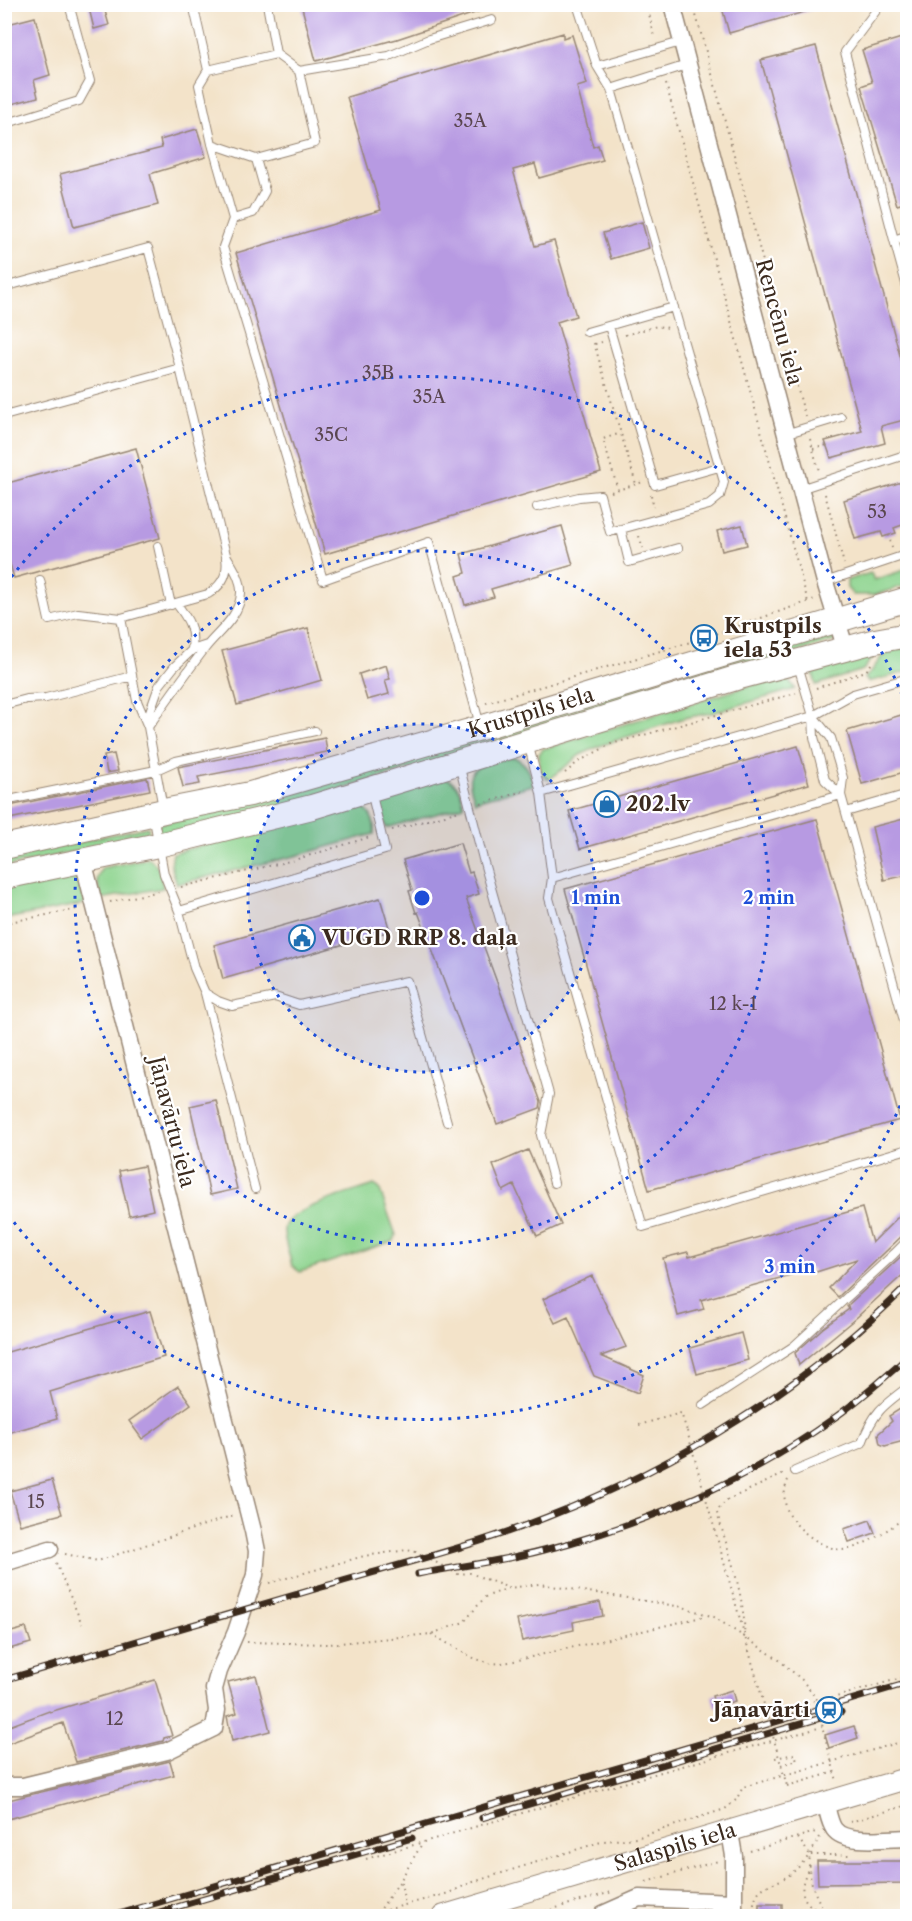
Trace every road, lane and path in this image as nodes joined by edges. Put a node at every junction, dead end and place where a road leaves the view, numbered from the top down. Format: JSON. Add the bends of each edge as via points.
{"nodes":[{"id":1,"x":69,"y":4,"type":"edge"},
{"id":2,"x":194,"y":4,"type":"edge"},
{"id":3,"x":267,"y":4,"type":"edge"},
{"id":4,"x":577,"y":4,"type":"edge"},
{"id":5,"x":647,"y":4,"type":"edge"},
{"id":6,"x":672,"y":4,"type":"edge"},
{"id":7,"x":693,"y":4,"type":"edge"},
{"id":8,"x":881,"y":4,"type":"edge"},
{"id":9,"x":492,"y":20,"type":"dead end"},
{"id":10,"x":681,"y":42,"type":"junction"},
{"id":11,"x":657,"y":49,"type":"junction"},
{"id":12,"x":276,"y":54,"type":"junction"},
{"id":13,"x":687,"y":65,"type":"junction"},
{"id":14,"x":597,"y":66,"type":"junction"},
{"id":15,"x":208,"y":69,"type":"junction"},
{"id":16,"x":299,"y":71,"type":"junction"},
{"id":17,"x":663,"y":72,"type":"junction"},
{"id":18,"x":611,"y":89,"type":"junction"},
{"id":19,"x":4,"y":123,"type":"edge"},
{"id":20,"x":212,"y":144,"type":"junction"},
{"id":21,"x":256,"y":159,"type":"junction"},
{"id":22,"x":233,"y":219,"type":"junction"},
{"id":23,"x":908,"y":235,"type":"edge"},
{"id":24,"x":894,"y":240,"type":"junction"},
{"id":25,"x":4,"y":286,"type":"edge"},
{"id":26,"x":908,"y":291,"type":"edge"},
{"id":27,"x":674,"y":307,"type":"junction"},
{"id":28,"x":609,"y":326,"type":"junction"},
{"id":29,"x":589,"y":332,"type":"joint"},
{"id":30,"x":180,"y":368,"type":"junction"},
{"id":31,"x":4,"y":416,"type":"edge"},
{"id":32,"x":841,"y":417,"type":"dead end"},
{"id":33,"x":808,"y":428,"type":"junction"},
{"id":34,"x":621,"y":433,"type":"junction"},
{"id":35,"x":785,"y":434,"type":"junction"},
{"id":36,"x":827,"y":445,"type":"dead end"},
{"id":37,"x":813,"y":449,"type":"junction"},
{"id":38,"x":908,"y":453,"type":"edge"},
{"id":39,"x":719,"y":466,"type":"junction"},
{"id":40,"x":821,"y":482,"type":"junction"},
{"id":41,"x":636,"y":484,"type":"dead end"},
{"id":42,"x":800,"y":489,"type":"junction"},
{"id":43,"x":618,"y":490,"type":"dead end"},
{"id":44,"x":609,"y":492,"type":"dead end"},
{"id":45,"x":611,"y":500,"type":"dead end"},
{"id":46,"x":537,"y":507,"type":"dead end"},
{"id":47,"x":621,"y":529,"type":"junction"},
{"id":48,"x":889,"y":535,"type":"dead end"},
{"id":49,"x":158,"y":546,"type":"dead end"},
{"id":50,"x":678,"y":548,"type":"dead end"},
{"id":51,"x":892,"y":548,"type":"dead end"},
{"id":52,"x":908,"y":554,"type":"edge"},
{"id":53,"x":226,"y":555,"type":"junction"},
{"id":54,"x":844,"y":575,"type":"junction"},
{"id":55,"x":40,"y":580,"type":"dead end"},
{"id":56,"x":827,"y":589,"type":"junction"},
{"id":57,"x":908,"y":599,"type":"edge"},
{"id":58,"x":808,"y":602,"type":"junction"},
{"id":59,"x":173,"y":604,"type":"junction"},
{"id":60,"x":121,"y":618,"type":"junction"},
{"id":61,"x":836,"y":620,"type":"junction"},
{"id":62,"x":908,"y":634,"type":"edge"},
{"id":63,"x":208,"y":645,"type":"junction"},
{"id":64,"x":192,"y":650,"type":"junction"},
{"id":65,"x":846,"y":650,"type":"junction"},
{"id":66,"x":797,"y":662,"type":"junction"},
{"id":67,"x":132,"y":676,"type":"junction"},
{"id":68,"x":908,"y":678,"type":"edge"},
{"id":69,"x":4,"y":705,"type":"edge"},
{"id":70,"x":813,"y":716,"type":"junction"},
{"id":71,"x":478,"y":717,"type":"junction"},
{"id":72,"x":148,"y":727,"type":"junction"},
{"id":73,"x":315,"y":731,"type":"dead end"},
{"id":74,"x":528,"y":742,"type":"junction"},
{"id":75,"x":458,"y":764,"type":"junction"},
{"id":76,"x":156,"y":770,"type":"junction"},
{"id":77,"x":371,"y":790,"type":"junction"},
{"id":78,"x":541,"y":793,"type":"junction"},
{"id":79,"x":908,"y":794,"type":"edge"},
{"id":80,"x":841,"y":795,"type":"junction"},
{"id":81,"x":4,"y":801,"type":"edge"},
{"id":82,"x":158,"y":812,"type":"junction"},
{"id":83,"x":846,"y":812,"type":"junction"},
{"id":84,"x":159,"y":845,"type":"junction"},
{"id":85,"x":4,"y":847,"type":"edge"},
{"id":86,"x":83,"y":860,"type":"junction"},
{"id":87,"x":4,"y":877,"type":"edge"},
{"id":88,"x":552,"y":878,"type":"junction"},
{"id":89,"x":179,"y":910,"type":"junction"},
{"id":90,"x":205,"y":993,"type":"junction"},
{"id":91,"x":908,"y":1035,"type":"edge"},
{"id":92,"x":447,"y":1122,"type":"dead end"},
{"id":93,"x":908,"y":1149,"type":"edge"},
{"id":94,"x":554,"y":1183,"type":"dead end"},
{"id":95,"x":255,"y":1189,"type":"dead end"},
{"id":96,"x":908,"y":1240,"type":"edge"},
{"id":97,"x":908,"y":1387,"type":"edge"},
{"id":98,"x":703,"y":1405,"type":"dead end"},
{"id":99,"x":639,"y":1425,"type":"dead end"},
{"id":100,"x":795,"y":1471,"type":"junction"},
{"id":101,"x":248,"y":1510,"type":"junction"},
{"id":102,"x":908,"y":1515,"type":"edge"},
{"id":103,"x":50,"y":1549,"type":"junction"},
{"id":104,"x":4,"y":1563,"type":"edge"},
{"id":105,"x":251,"y":1588,"type":"junction"},
{"id":106,"x":509,"y":1588,"type":"junction"},
{"id":107,"x":709,"y":1615,"type":"junction"},
{"id":108,"x":82,"y":1624,"type":"dead end"},
{"id":109,"x":431,"y":1634,"type":"junction"},
{"id":110,"x":744,"y":1636,"type":"junction"},
{"id":111,"x":232,"y":1642,"type":"junction"},
{"id":112,"x":908,"y":1676,"type":"edge"},
{"id":113,"x":819,"y":1702,"type":"junction"},
{"id":114,"x":768,"y":1718,"type":"junction"},
{"id":115,"x":822,"y":1727,"type":"junction"},
{"id":116,"x":908,"y":1740,"type":"edge"},
{"id":117,"x":775,"y":1758,"type":"dead end"},
{"id":118,"x":831,"y":1762,"type":"junction"},
{"id":119,"x":781,"y":1765,"type":"junction"},
{"id":120,"x":908,"y":1778,"type":"edge"},
{"id":121,"x":4,"y":1786,"type":"edge"},
{"id":122,"x":825,"y":1802,"type":"junction"},
{"id":123,"x":825,"y":1829,"type":"dead end"},
{"id":124,"x":730,"y":1832,"type":"junction"},
{"id":125,"x":798,"y":1837,"type":"dead end"},
{"id":126,"x":908,"y":1838,"type":"edge"},
{"id":127,"x":423,"y":1842,"type":"junction"},
{"id":128,"x":810,"y":1855,"type":"junction"},
{"id":129,"x":366,"y":1859,"type":"dead end"},
{"id":130,"x":810,"y":1865,"type":"junction"},
{"id":131,"x":400,"y":1881,"type":"junction"},
{"id":132,"x":405,"y":1905,"type":"junction"},
{"id":133,"x":734,"y":1909,"type":"edge"},
{"id":134,"x":814,"y":1910,"type":"junction"},
{"id":135,"x":378,"y":1913,"type":"junction"},
{"id":136,"x":825,"y":1916,"type":"edge"},
{"id":137,"x":364,"y":1917,"type":"edge"},
{"id":138,"x":443,"y":1917,"type":"edge"},
{"id":139,"x":602,"y":1917,"type":"edge"},
{"id":140,"x":753,"y":1917,"type":"edge"},
{"id":141,"x":813,"y":1917,"type":"edge"},
{"id":142,"x":830,"y":1917,"type":"edge"}],
"edges":[{"from":1,"to":19,"type":"lane","via":[[90,81],[79,101]]},
{"from":2,"to":15,"type":"lane"},
{"from":3,"to":12,"type":"lane"},
{"from":4,"to":14,"type":"lane"},
{"from":5,"to":11,"type":"path"},
{"from":6,"to":10,"type":"street","name":"Rencēnu iela"},
{"from":7,"to":33,"type":"path"},
{"from":8,"to":24,"type":"lane","via":[[845,52]]},
{"from":9,"to":16,"type":"lane","via":[[429,39],[390,56]]},
{"from":10,"to":11,"type":"lane"},
{"from":10,"to":13,"type":"street","name":"Rencēnu iela"},
{"from":11,"to":14,"type":"lane"},
{"from":12,"to":15,"type":"lane"},
{"from":12,"to":16,"type":"lane"},
{"from":13,"to":17,"type":"lane"},
{"from":13,"to":35,"type":"street","name":"Rencēnu iela"},
{"from":14,"to":18,"type":"lane"},
{"from":15,"to":20,"type":"lane","via":[[199,85]]},
{"from":16,"to":21,"type":"lane","via":[[315,143]]},
{"from":17,"to":18,"type":"lane"},
{"from":17,"to":58,"type":"path"},
{"from":18,"to":27,"type":"lane"},
{"from":20,"to":21,"type":"lane"},
{"from":20,"to":22,"type":"lane"},
{"from":21,"to":22,"type":"lane","via":[[265,191],[253,213]]},
{"from":22,"to":71,"type":"lane","via":[[224,247],[323,580],[429,542]]},
{"from":23,"to":24,"type":"lane"},
{"from":24,"to":26,"type":"lane"},
{"from":25,"to":30,"type":"lane","via":[[148,248]]},
{"from":27,"to":28,"type":"lane"},
{"from":27,"to":39,"type":"lane"},
{"from":28,"to":29,"type":"lane"},
{"from":28,"to":39,"type":"lane","via":[[655,485]]},
{"from":29,"to":34,"type":"path"},
{"from":30,"to":31,"type":"lane"},
{"from":30,"to":53,"type":"lane"},
{"from":32,"to":33,"type":"lane"},
{"from":33,"to":35,"type":"lane"},
{"from":33,"to":37,"type":"path"},
{"from":34,"to":41,"type":"path"},
{"from":34,"to":43,"type":"path","via":[[603,439]]},
{"from":35,"to":42,"type":"street","name":"Rencēnu iela"},
{"from":36,"to":37,"type":"path"},
{"from":37,"to":40,"type":"path"},
{"from":38,"to":40,"type":"lane"},
{"from":39,"to":47,"type":"lane","via":[[724,482],[720,496],[709,505]]},
{"from":40,"to":42,"type":"lane"},
{"from":40,"to":54,"type":"path"},
{"from":42,"to":56,"type":"street","name":"Rencēnu iela"},
{"from":44,"to":45,"type":"path"},
{"from":46,"to":47,"type":"lane","via":[[600,495],[610,532]]},
{"from":47,"to":50,"type":"lane","via":[[629,561]]},
{"from":48,"to":51,"type":"path"},
{"from":49,"to":59,"type":"lane"},
{"from":52,"to":54,"type":"lane"},
{"from":53,"to":59,"type":"lane","via":[[228,566],[218,588]]},
{"from":53,"to":63,"type":"lane","via":[[240,580],[240,601],[223,630]]},
{"from":54,"to":56,"type":"lane"},
{"from":55,"to":60,"type":"lane","via":[[49,620],[78,613]]},
{"from":56,"to":58,"type":"path"},
{"from":56,"to":61,"type":"street","name":"Rencēnu iela"},
{"from":57,"to":61,"type":"main road","name":"Krustpils iela"},
{"from":58,"to":71,"type":"path"},
{"from":59,"to":60,"type":"lane"},
{"from":59,"to":64,"type":"lane","via":[[188,619]]},
{"from":60,"to":67,"type":"lane"},
{"from":61,"to":65,"type":"street","name":"Rencēnu iela"},
{"from":61,"to":71,"type":"main road","name":"Krustpils iela"},
{"from":62,"to":65,"type":"main road","name":"Krustpils iela"},
{"from":63,"to":64,"type":"lane"},
{"from":63,"to":72,"type":"lane"},
{"from":64,"to":72,"type":"lane","via":[[159,686]]},
{"from":65,"to":66,"type":"main road","name":"Krustpils iela"},
{"from":66,"to":70,"type":"lane"},
{"from":66,"to":74,"type":"main road","name":"Krustpils iela"},
{"from":67,"to":69,"type":"lane"},
{"from":67,"to":72,"type":"lane"},
{"from":68,"to":70,"type":"lane","via":[[852,694]]},
{"from":70,"to":78,"type":"lane"},
{"from":70,"to":80,"type":"lane","via":[[831,738],[843,778]]},
{"from":70,"to":80,"type":"lane","via":[[825,780]]},
{"from":71,"to":82,"type":"main road","name":"Krustpils iela","via":[[250,794]]},
{"from":72,"to":76,"type":"lane"},
{"from":73,"to":76,"type":"lane","via":[[176,761]]},
{"from":74,"to":75,"type":"main road","name":"Krustpils iela"},
{"from":74,"to":78,"type":"lane"},
{"from":75,"to":77,"type":"main road","name":"Krustpils iela"},
{"from":75,"to":94,"type":"lane","via":[[549,1094],[541,1135]]},
{"from":76,"to":81,"type":"lane"},
{"from":76,"to":82,"type":"lane"},
{"from":77,"to":84,"type":"main road","name":"Krustpils iela"},
{"from":77,"to":89,"type":"lane","via":[[386,850]]},
{"from":78,"to":88,"type":"lane"},
{"from":79,"to":83,"type":"lane"},
{"from":80,"to":83,"type":"lane"},
{"from":80,"to":88,"type":"lane"},
{"from":82,"to":84,"type":"lane"},
{"from":82,"to":85,"type":"main road","name":"Krustpils iela"},
{"from":83,"to":91,"type":"lane"},
{"from":84,"to":86,"type":"main road","name":"Krustpils iela"},
{"from":84,"to":89,"type":"lane","via":[[164,874]]},
{"from":86,"to":87,"type":"main road","name":"Krustpils iela"},
{"from":86,"to":101,"type":"street","name":"Jāņavārtu iela"},
{"from":88,"to":93,"type":"lane","via":[[549,898],[643,1227]]},
{"from":89,"to":90,"type":"lane","via":[[194,968]]},
{"from":90,"to":92,"type":"lane","via":[[232,1006],[275,997],[298,1005],[407,981]]},
{"from":90,"to":95,"type":"lane"},
{"from":96,"to":98,"type":"lane","via":[[795,1347]]},
{"from":97,"to":100,"type":"lane","via":[[877,1412],[862,1443]]},
{"from":99,"to":114,"type":"path","bridge":true,"via":[[681,1413]]},
{"from":100,"to":102,"type":"path","via":[[786,1481],[787,1510],[796,1526],[826,1546],[842,1550],[866,1542]]},
{"from":100,"to":110,"type":"path","via":[[727,1500],[717,1513],[736,1578]]},
{"from":101,"to":103,"type":"path","via":[[98,1561]]},
{"from":101,"to":105,"type":"street","name":"Jāņavārtu iela","via":[[257,1551]]},
{"from":103,"to":104,"type":"street"},
{"from":103,"to":108,"type":"path"},
{"from":105,"to":106,"type":"path","via":[[364,1556],[407,1550],[458,1574],[470,1573]]},
{"from":105,"to":111,"type":"street","name":"Jāņavārtu iela"},
{"from":106,"to":107,"type":"path","via":[[539,1584],[572,1588]]},
{"from":106,"to":109,"type":"path","via":[[486,1598],[464,1622]]},
{"from":107,"to":109,"type":"path","via":[[491,1664]]},
{"from":107,"to":110,"type":"path"},
{"from":109,"to":111,"type":"path","via":[[329,1644]]},
{"from":110,"to":113,"type":"path","via":[[802,1680]]},
{"from":111,"to":121,"type":"street","name":"Jāņavārtu iela","via":[[214,1689],[214,1728],[167,1751],[23,1786]]},
{"from":112,"to":113,"type":"path"},
{"from":113,"to":114,"type":"path","via":[[812,1701]]},
{"from":113,"to":115,"type":"path","via":[[824,1718]]},
{"from":114,"to":119,"type":"path","bridge":true},
{"from":115,"to":118,"type":"path"},
{"from":115,"to":127,"type":"path"},
{"from":116,"to":118,"type":"path"},
{"from":117,"to":119,"type":"path","via":[[795,1754],[797,1760]]},
{"from":118,"to":119,"type":"path","bridge":true,"via":[[835,1772],[787,1786]]},
{"from":118,"to":132,"type":"path","via":[[743,1787],[725,1809],[636,1838],[604,1841]]},
{"from":120,"to":122,"type":"street","name":"Salaspils iela"},
{"from":122,"to":124,"type":"street","name":"Salaspils iela"},
{"from":122,"to":126,"type":"street","via":[[835,1831],[848,1839]]},
{"from":123,"to":128,"type":"path"},
{"from":124,"to":133,"type":"street"},
{"from":124,"to":138,"type":"street","name":"Salaspils iela"},
{"from":125,"to":128,"type":"path"},
{"from":127,"to":129,"type":"path"},
{"from":127,"to":131,"type":"path"},
{"from":128,"to":130,"type":"path"},
{"from":128,"to":140,"type":"path","via":[[791,1874],[764,1887],[754,1900]]},
{"from":130,"to":134,"type":"path","via":[[802,1888],[806,1903]]},
{"from":130,"to":142,"type":"path","via":[[811,1883]]},
{"from":131,"to":132,"type":"path"},
{"from":131,"to":135,"type":"path"},
{"from":132,"to":135,"type":"path"},
{"from":133,"to":139,"type":"street","via":[[639,1898]]},
{"from":134,"to":136,"type":"path"},
{"from":134,"to":141,"type":"path"},
{"from":135,"to":137,"type":"path"}]}
